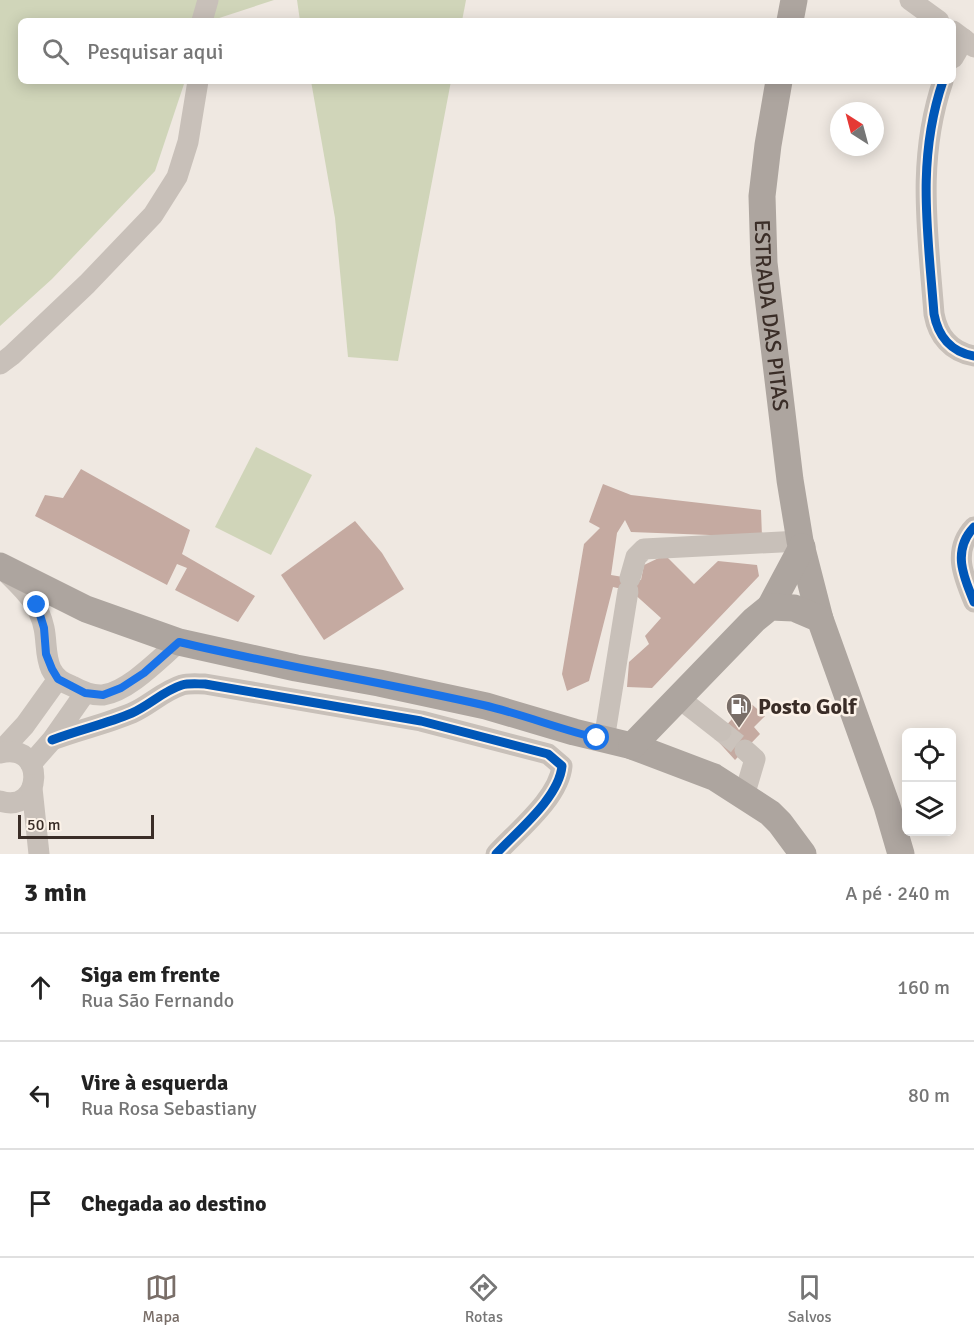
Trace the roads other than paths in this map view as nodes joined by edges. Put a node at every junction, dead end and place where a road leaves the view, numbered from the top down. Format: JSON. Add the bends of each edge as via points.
{"nodes":[{"id":1,"x":208,"y":0,"type":"edge"},
{"id":2,"x":794,"y":0,"type":"edge"},
{"id":3,"x":910,"y":0,"type":"edge"},
{"id":4,"x":203,"y":18,"type":"edge"},
{"id":5,"x":791,"y":18,"type":"edge"},
{"id":6,"x":935,"y":18,"type":"edge"},
{"id":7,"x":964,"y":39,"type":"edge"},
{"id":8,"x":956,"y":53,"type":"edge"},
{"id":9,"x":198,"y":84,"type":"edge"},
{"id":10,"x":778,"y":84,"type":"edge"},
{"id":11,"x":942,"y":84,"type":"edge"},
{"id":12,"x":974,"y":356,"type":"edge"},
{"id":13,"x":0,"y":364,"type":"edge"},
{"id":14,"x":974,"y":527,"type":"edge"},
{"id":15,"x":801,"y":544,"type":"junction"},
{"id":16,"x":0,"y":566,"type":"edge"},
{"id":17,"x":974,"y":602,"type":"edge"},
{"id":18,"x":770,"y":607,"type":"junction"},
{"id":19,"x":820,"y":619,"type":"junction"},
{"id":20,"x":179,"y":642,"type":"junction"},
{"id":21,"x":58,"y":679,"type":"junction"},
{"id":22,"x":85,"y":693,"type":"junction"},
{"id":23,"x":680,"y":699,"type":"junction"},
{"id":24,"x":721,"y":731,"type":"tunnel mouth"},
{"id":25,"x":52,"y":740,"type":"junction"},
{"id":26,"x":604,"y":740,"type":"junction"},
{"id":27,"x":632,"y":746,"type":"junction"},
{"id":28,"x":745,"y":750,"type":"tunnel mouth"},
{"id":29,"x":0,"y":753,"type":"edge"},
{"id":30,"x":31,"y":764,"type":"junction"},
{"id":31,"x":32,"y":788,"type":"junction"},
{"id":32,"x":744,"y":796,"type":"junction"},
{"id":33,"x":3,"y":804,"type":"edge"},
{"id":34,"x":780,"y":823,"type":"junction"},
{"id":35,"x":39,"y":854,"type":"edge"},
{"id":36,"x":496,"y":854,"type":"edge"},
{"id":37,"x":782,"y":854,"type":"edge"},
{"id":38,"x":803,"y":854,"type":"edge"},
{"id":39,"x":901,"y":854,"type":"edge"}],
"edges":[{"from":1,"to":4,"type":"street"},
{"from":2,"to":5,"type":"main road"},
{"from":3,"to":6,"type":"street"},
{"from":7,"to":8,"type":"street"},
{"from":9,"to":13,"type":"street","via":[[188,142],[177,177],[153,215],[87,284]]},
{"from":10,"to":15,"type":"main road","name":"ESTRADA DAS PITAS","via":[[762,196],[764,263]]},
{"from":11,"to":12,"type":"street","via":[[929,137],[925,191],[934,314],[939,331],[950,345]]},
{"from":14,"to":17,"type":"street","via":[[964,540],[960,562]]},
{"from":15,"to":18,"type":"main road"},
{"from":15,"to":19,"type":"main road","name":"ESTRADA DAS PITAS"},
{"from":15,"to":26,"type":"street","via":[[644,549],[636,557],[629,584]]},
{"from":16,"to":20,"type":"main road","via":[[86,609]]},
{"from":16,"to":21,"type":"street","via":[[37,605],[46,654]]},
{"from":18,"to":19,"type":"main road","via":[[794,608]]},
{"from":18,"to":23,"type":"main road"},
{"from":19,"to":39,"type":"main road","name":"ESTRADA DAS PITAS"},
{"from":20,"to":22,"type":"street","via":[[121,688],[103,695]]},
{"from":20,"to":26,"type":"main road","via":[[486,706]]},
{"from":21,"to":22,"type":"street"},
{"from":21,"to":29,"type":"street"},
{"from":22,"to":25,"type":"street"},
{"from":23,"to":24,"type":"street"},
{"from":23,"to":27,"type":"main road"},
{"from":25,"to":30,"type":"street"},
{"from":25,"to":36,"type":"street","via":[[135,712],[184,684],[205,684],[421,720],[548,754],[561,766],[554,790]]},
{"from":26,"to":27,"type":"main road"},
{"from":27,"to":32,"type":"main road","via":[[714,777]]},
{"from":28,"to":32,"type":"street","via":[[755,759]]},
{"from":29,"to":30,"type":"street","via":[[20,754]]},
{"from":30,"to":31,"type":"street"},
{"from":31,"to":33,"type":"street","via":[[21,800]]},
{"from":31,"to":35,"type":"street"},
{"from":32,"to":34,"type":"main road"},
{"from":34,"to":37,"type":"main road"},
{"from":34,"to":38,"type":"main road"}]}
